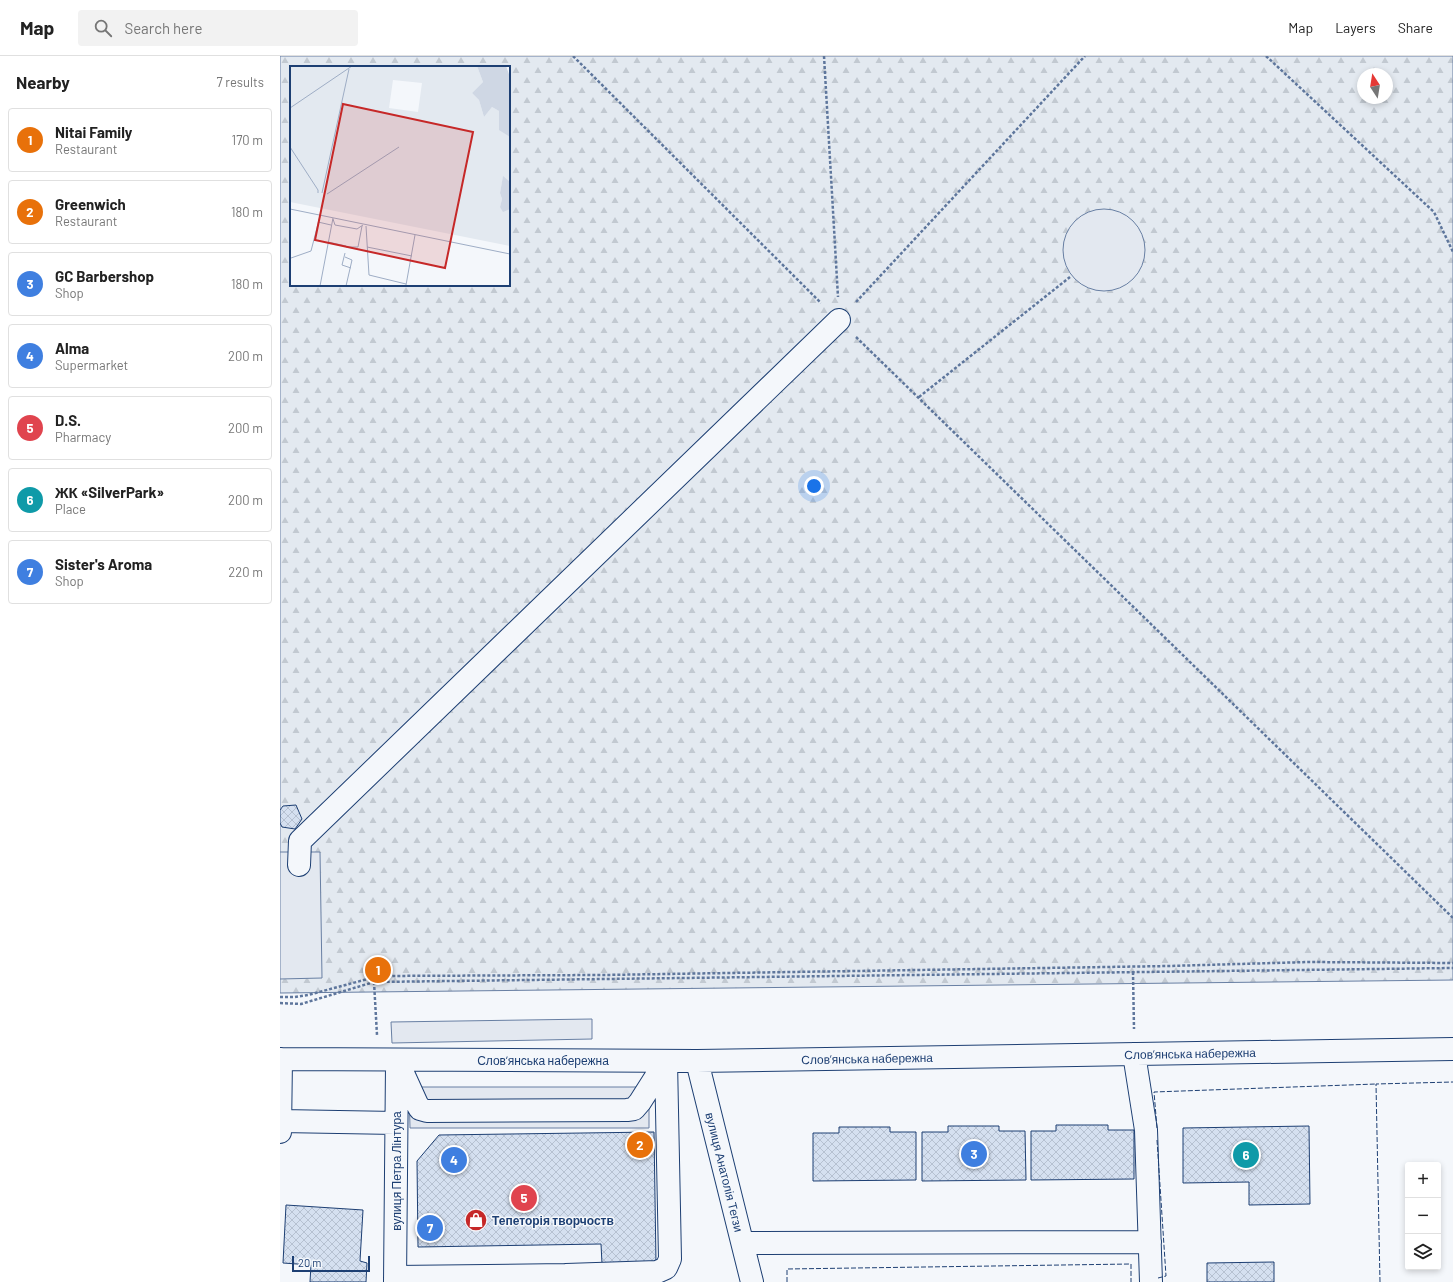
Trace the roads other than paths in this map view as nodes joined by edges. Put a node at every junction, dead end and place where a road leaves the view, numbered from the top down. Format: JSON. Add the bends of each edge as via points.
{"nodes":[{"id":1,"x":839,"y":320,"type":"road end"},
{"id":2,"x":299,"y":864,"type":"dead end"},
{"id":3,"x":1453,"y":1049,"type":"edge"},
{"id":4,"x":1134,"y":1054,"type":"junction"},
{"id":5,"x":281,"y":1059,"type":"edge"},
{"id":6,"x":388,"y":1060,"type":"junction"},
{"id":7,"x":666,"y":1061,"type":"junction"},
{"id":8,"x":697,"y":1061,"type":"junction"},
{"id":9,"x":280,"y":1121,"type":"edge"},
{"id":10,"x":396,"y":1122,"type":"junction"},
{"id":11,"x":280,"y":1132,"type":"edge"},
{"id":12,"x":1150,"y":1242,"type":"junction"},
{"id":13,"x":743,"y":1243,"type":"junction"},
{"id":14,"x":566,"y":1278,"type":"edge"},
{"id":15,"x":395,"y":1279,"type":"edge"},
{"id":16,"x":752,"y":1282,"type":"edge"},
{"id":17,"x":1151,"y":1282,"type":"edge"}],
"edges":[{"from":1,"to":2,"type":"street","via":[[300,841]]},
{"from":3,"to":4,"type":"street","name":"Словʼянська набережна"},
{"from":4,"to":8,"type":"street","name":"Словʼянська набережна"},
{"from":4,"to":12,"type":"street","via":[[1146,1130]]},
{"from":5,"to":6,"type":"street","name":"Словʼянська набережна"},
{"from":5,"to":9,"type":"street"},
{"from":6,"to":7,"type":"street","name":"Словʼянська набережна"},
{"from":6,"to":7,"type":"street","via":[[420,1109],[427,1111],[634,1109]]},
{"from":6,"to":10,"type":"street","name":"вулиця Петра Лінтура"},
{"from":7,"to":8,"type":"street","name":"Словʼянська набережна"},
{"from":7,"to":14,"type":"street","via":[[670,1259],[666,1268],[657,1272]]},
{"from":8,"to":13,"type":"street","name":"вулиця Анатолія Тегзи"},
{"from":9,"to":10,"type":"street"},
{"from":9,"to":11,"type":"street"},
{"from":10,"to":15,"type":"street","name":"вулиця Петра Лінтура"},
{"from":12,"to":13,"type":"street"},
{"from":12,"to":17,"type":"street"},
{"from":13,"to":16,"type":"street","name":"вулиця Анатолія Тегзи"},
{"from":14,"to":15,"type":"street"}]}
